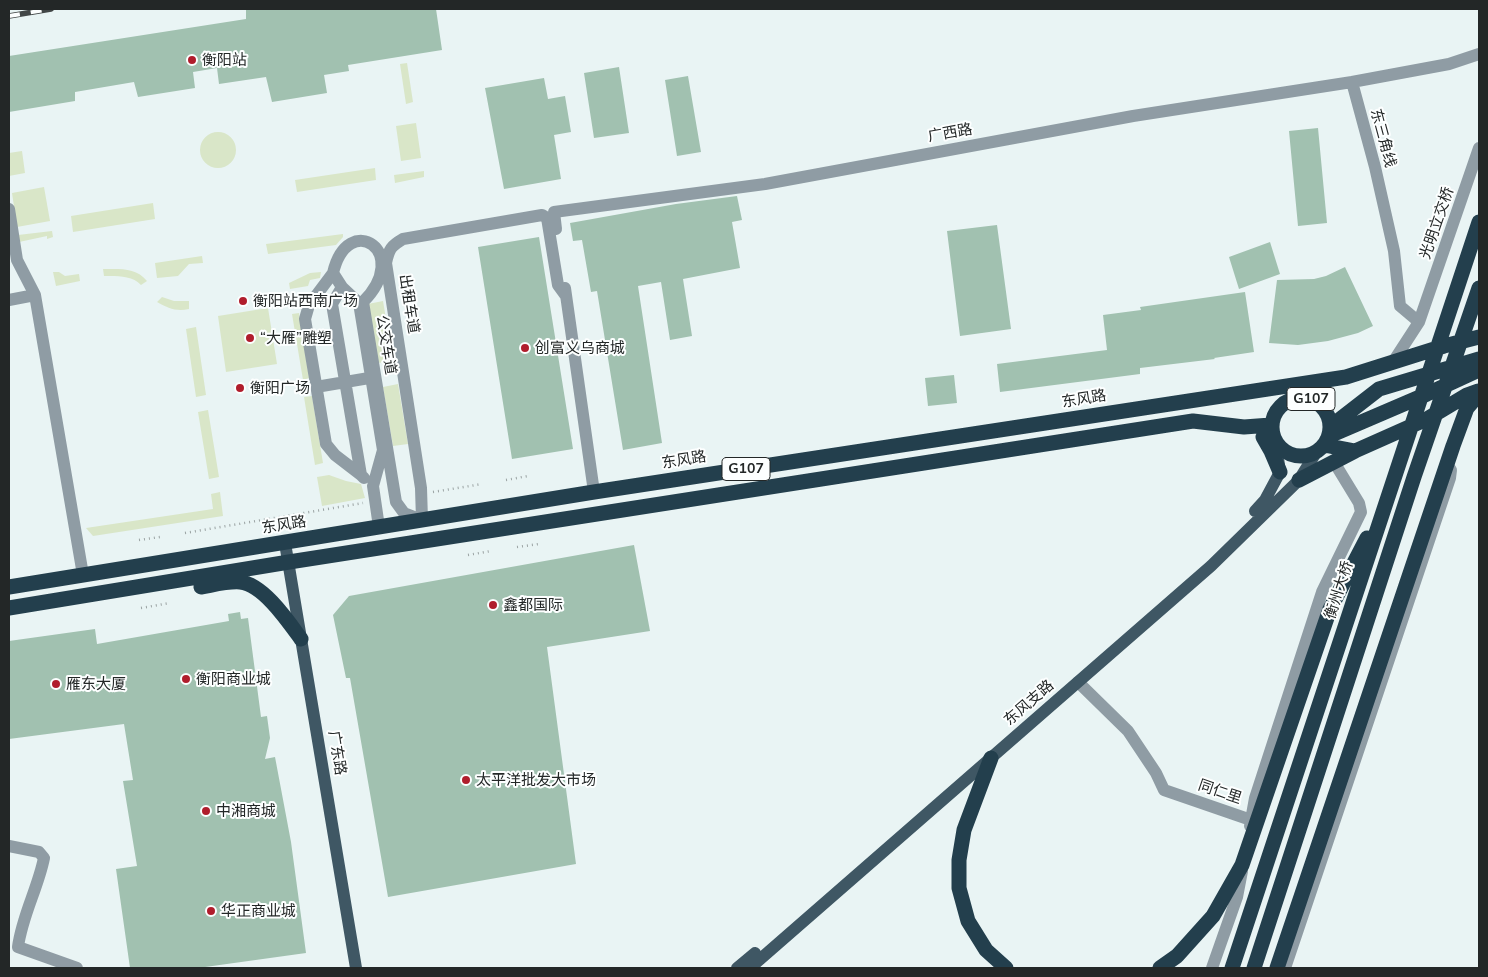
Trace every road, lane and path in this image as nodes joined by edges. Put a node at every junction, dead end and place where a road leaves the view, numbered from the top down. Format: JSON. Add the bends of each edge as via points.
{"nodes":[{"id":1,"x":1479,"y":54,"type":"edge"},
{"id":2,"x":1352,"y":82,"type":"junction"},
{"id":3,"x":1479,"y":148,"type":"edge"},
{"id":4,"x":9,"y":209,"type":"edge"},
{"id":5,"x":548,"y":217,"type":"junction"},
{"id":6,"x":1479,"y":222,"type":"edge"},
{"id":7,"x":333,"y":273,"type":"junction"},
{"id":8,"x":342,"y":287,"type":"junction"},
{"id":9,"x":1479,"y":288,"type":"edge"},
{"id":10,"x":35,"y":295,"type":"junction"},
{"id":11,"x":9,"y":300,"type":"edge"},
{"id":12,"x":1419,"y":322,"type":"junction"},
{"id":13,"x":1479,"y":337,"type":"edge"},
{"id":14,"x":1479,"y":359,"type":"edge"},
{"id":15,"x":1393,"y":362,"type":"junction"},
{"id":16,"x":1479,"y":370,"type":"edge"},
{"id":17,"x":373,"y":377,"type":"junction"},
{"id":18,"x":1346,"y":377,"type":"junction"},
{"id":19,"x":344,"y":382,"type":"junction"},
{"id":20,"x":316,"y":387,"type":"junction"},
{"id":21,"x":1274,"y":387,"type":"junction"},
{"id":22,"x":1479,"y":390,"type":"edge"},
{"id":23,"x":1479,"y":394,"type":"edge"},
{"id":24,"x":1302,"y":397,"type":"junction"},
{"id":25,"x":1271,"y":425,"type":"junction"},
{"id":26,"x":1244,"y":427,"type":"junction"},
{"id":27,"x":1325,"y":440,"type":"junction"},
{"id":28,"x":1276,"y":444,"type":"junction"},
{"id":29,"x":1354,"y":451,"type":"junction"},
{"id":30,"x":1334,"y":462,"type":"junction"},
{"id":31,"x":1447,"y":464,"type":"junction"},
{"id":32,"x":1280,"y":472,"type":"junction"},
{"id":33,"x":361,"y":475,"type":"junction"},
{"id":34,"x":528,"y":476,"type":"dead end"},
{"id":35,"x":506,"y":480,"type":"dead end"},
{"id":36,"x":1299,"y":480,"type":"junction"},
{"id":37,"x":482,"y":484,"type":"dead end"},
{"id":38,"x":373,"y":486,"type":"junction"},
{"id":39,"x":594,"y":492,"type":"junction"},
{"id":40,"x":421,"y":494,"type":"junction"},
{"id":41,"x":1388,"y":496,"type":"junction"},
{"id":42,"x":376,"y":502,"type":"junction"},
{"id":43,"x":422,"y":520,"type":"junction"},
{"id":44,"x":379,"y":526,"type":"junction"},
{"id":45,"x":185,"y":533,"type":"dead end"},
{"id":46,"x":160,"y":537,"type":"dead end"},
{"id":47,"x":139,"y":540,"type":"dead end"},
{"id":48,"x":285,"y":543,"type":"junction"},
{"id":49,"x":539,"y":544,"type":"dead end"},
{"id":50,"x":517,"y":547,"type":"dead end"},
{"id":51,"x":491,"y":551,"type":"dead end"},
{"id":52,"x":468,"y":555,"type":"dead end"},
{"id":53,"x":289,"y":562,"type":"junction"},
{"id":54,"x":83,"y":575,"type":"junction"},
{"id":55,"x":9,"y":587,"type":"edge"},
{"id":56,"x":82,"y":596,"type":"junction"},
{"id":57,"x":170,"y":603,"type":"dead end"},
{"id":58,"x":9,"y":608,"type":"edge"},
{"id":59,"x":141,"y":608,"type":"dead end"},
{"id":60,"x":301,"y":639,"type":"junction"},
{"id":61,"x":1078,"y":682,"type":"junction"},
{"id":62,"x":992,"y":758,"type":"junction"},
{"id":63,"x":1251,"y":820,"type":"junction"},
{"id":64,"x":9,"y":846,"type":"edge"},
{"id":65,"x":77,"y":968,"type":"edge"},
{"id":66,"x":356,"y":968,"type":"edge"},
{"id":67,"x":737,"y":968,"type":"edge"},
{"id":68,"x":750,"y":968,"type":"edge"},
{"id":69,"x":1006,"y":968,"type":"edge"},
{"id":70,"x":1160,"y":968,"type":"edge"},
{"id":71,"x":1212,"y":968,"type":"edge"},
{"id":72,"x":1232,"y":968,"type":"edge"},
{"id":73,"x":1254,"y":968,"type":"edge"},
{"id":74,"x":1277,"y":968,"type":"edge"},
{"id":75,"x":1285,"y":968,"type":"edge"}],
"edges":[{"from":1,"to":2,"type":"street","via":[[1449,64]]},
{"from":2,"to":5,"type":"street","name":"广西路","via":[[1133,116],[765,184]]},
{"from":2,"to":12,"type":"street","name":"东三角线","via":[[1394,251],[1400,306]]},
{"from":3,"to":12,"type":"street","name":"光明立交桥"},
{"from":4,"to":10,"type":"street","via":[[17,260]]},
{"from":5,"to":39,"type":"street","via":[[566,296]]},
{"from":5,"to":40,"type":"street","name":"出租车道","via":[[408,244],[399,249],[393,264],[420,446],[417,460]]},
{"from":6,"to":41,"type":"highway","name":"衡州大桥"},
{"from":7,"to":8,"type":"street"},
{"from":7,"to":17,"type":"street","name":"公交车道","via":[[341,251],[353,242],[370,243],[380,252],[379,281],[363,302]]},
{"from":7,"to":20,"type":"street","name":"公交车道","via":[[309,305],[305,319]]},
{"from":8,"to":17,"type":"street","via":[[359,303]]},
{"from":8,"to":19,"type":"street","via":[[332,304]]},
{"from":9,"to":73,"type":"highway"},
{"from":10,"to":11,"type":"street"},
{"from":10,"to":54,"type":"street"},
{"from":12,"to":15,"type":"street","name":"光明立交桥"},
{"from":13,"to":15,"type":"highway","name":"东风路","number":"G107"},
{"from":14,"to":27,"type":"highway","number":"G107","via":[[1378,389]]},
{"from":15,"to":18,"type":"highway","name":"东风路","number":"G107"},
{"from":16,"to":27,"type":"highway"},
{"from":17,"to":19,"type":"street"},
{"from":17,"to":38,"type":"street","via":[[383,450]]},
{"from":17,"to":43,"type":"street","name":"公交车道","via":[[396,502],[404,512]]},
{"from":18,"to":21,"type":"highway","name":"东风路","number":"G107"},
{"from":18,"to":24,"type":"highway","number":"G107"},
{"from":19,"to":20,"type":"street"},
{"from":19,"to":33,"type":"street"},
{"from":20,"to":33,"type":"street","name":"公交车道","via":[[326,444]]},
{"from":21,"to":24,"type":"highway","number":"G107"},
{"from":21,"to":39,"type":"highway","name":"东风路","number":"G107"},
{"from":22,"to":29,"type":"highway","via":[[1427,419]]},
{"from":23,"to":31,"type":"highway","via":[[1467,408]]},
{"from":24,"to":25,"type":"highway","number":"G107","via":[[1282,404],[1276,410]]},
{"from":24,"to":27,"type":"highway","number":"G107","via":[[1318,402],[1325,409],[1329,418]]},
{"from":25,"to":26,"type":"highway","number":"G107"},
{"from":25,"to":28,"type":"highway","number":"G107"},
{"from":26,"to":32,"type":"highway","via":[[1262,435]]},
{"from":26,"to":53,"type":"highway","number":"G107","via":[[1193,421]]},
{"from":27,"to":28,"type":"highway","number":"G107","via":[[1309,455],[1300,456],[1291,455]]},
{"from":27,"to":29,"type":"highway","number":"G107"},
{"from":27,"to":36,"type":"main road","name":"东风支路"},
{"from":28,"to":32,"type":"main road"},
{"from":29,"to":30,"type":"highway"},
{"from":30,"to":36,"type":"highway"},
{"from":30,"to":63,"type":"street","via":[[1359,503],[1361,512],[1322,592],[1255,798]]},
{"from":31,"to":74,"type":"highway"},
{"from":31,"to":75,"type":"street","via":[[1451,470],[1450,478]]},
{"from":32,"to":67,"type":"main road","name":"东风支路","via":[[1266,500],[1206,562]]},
{"from":33,"to":38,"type":"street","name":"公交车道"},
{"from":34,"to":35,"type":"path"},
{"from":36,"to":61,"type":"main road","name":"东风支路","via":[[1212,566]]},
{"from":37,"to":40,"type":"path"},
{"from":38,"to":42,"type":"street"},
{"from":39,"to":43,"type":"highway","name":"东风路","number":"G107"},
{"from":40,"to":43,"type":"street","name":"出租车道"},
{"from":41,"to":70,"type":"highway","via":[[1330,609],[1242,865],[1212,916],[1177,956]]},
{"from":41,"to":72,"type":"highway","name":"衡州大桥"},
{"from":42,"to":44,"type":"street"},
{"from":42,"to":45,"type":"path"},
{"from":43,"to":44,"type":"highway","name":"东风路","number":"G107"},
{"from":44,"to":48,"type":"highway","name":"东风路","number":"G107"},
{"from":46,"to":47,"type":"path"},
{"from":48,"to":53,"type":"main road","name":"广东路"},
{"from":48,"to":54,"type":"highway","name":"东风路","number":"G107"},
{"from":49,"to":50,"type":"path"},
{"from":51,"to":52,"type":"path"},
{"from":53,"to":56,"type":"highway","number":"G107"},
{"from":53,"to":60,"type":"main road","name":"广东路"},
{"from":54,"to":55,"type":"highway","name":"东风路","number":"G107"},
{"from":56,"to":58,"type":"highway","number":"G107"},
{"from":56,"to":60,"type":"highway","via":[[239,582],[252,585],[277,608]]},
{"from":57,"to":59,"type":"path"},
{"from":60,"to":66,"type":"main road","name":"广东路"},
{"from":61,"to":62,"type":"main road","name":"东风支路"},
{"from":61,"to":63,"type":"street","name":"同仁里","via":[[1128,731],[1164,790]]},
{"from":62,"to":68,"type":"main road","name":"东风支路"},
{"from":62,"to":69,"type":"highway","via":[[964,830],[958,888],[968,921],[986,950]]},
{"from":63,"to":71,"type":"street","name":"同仁里","via":[[1237,897]]},
{"from":64,"to":65,"type":"street","via":[[39,852],[44,858],[20,929],[18,947]]}]}
